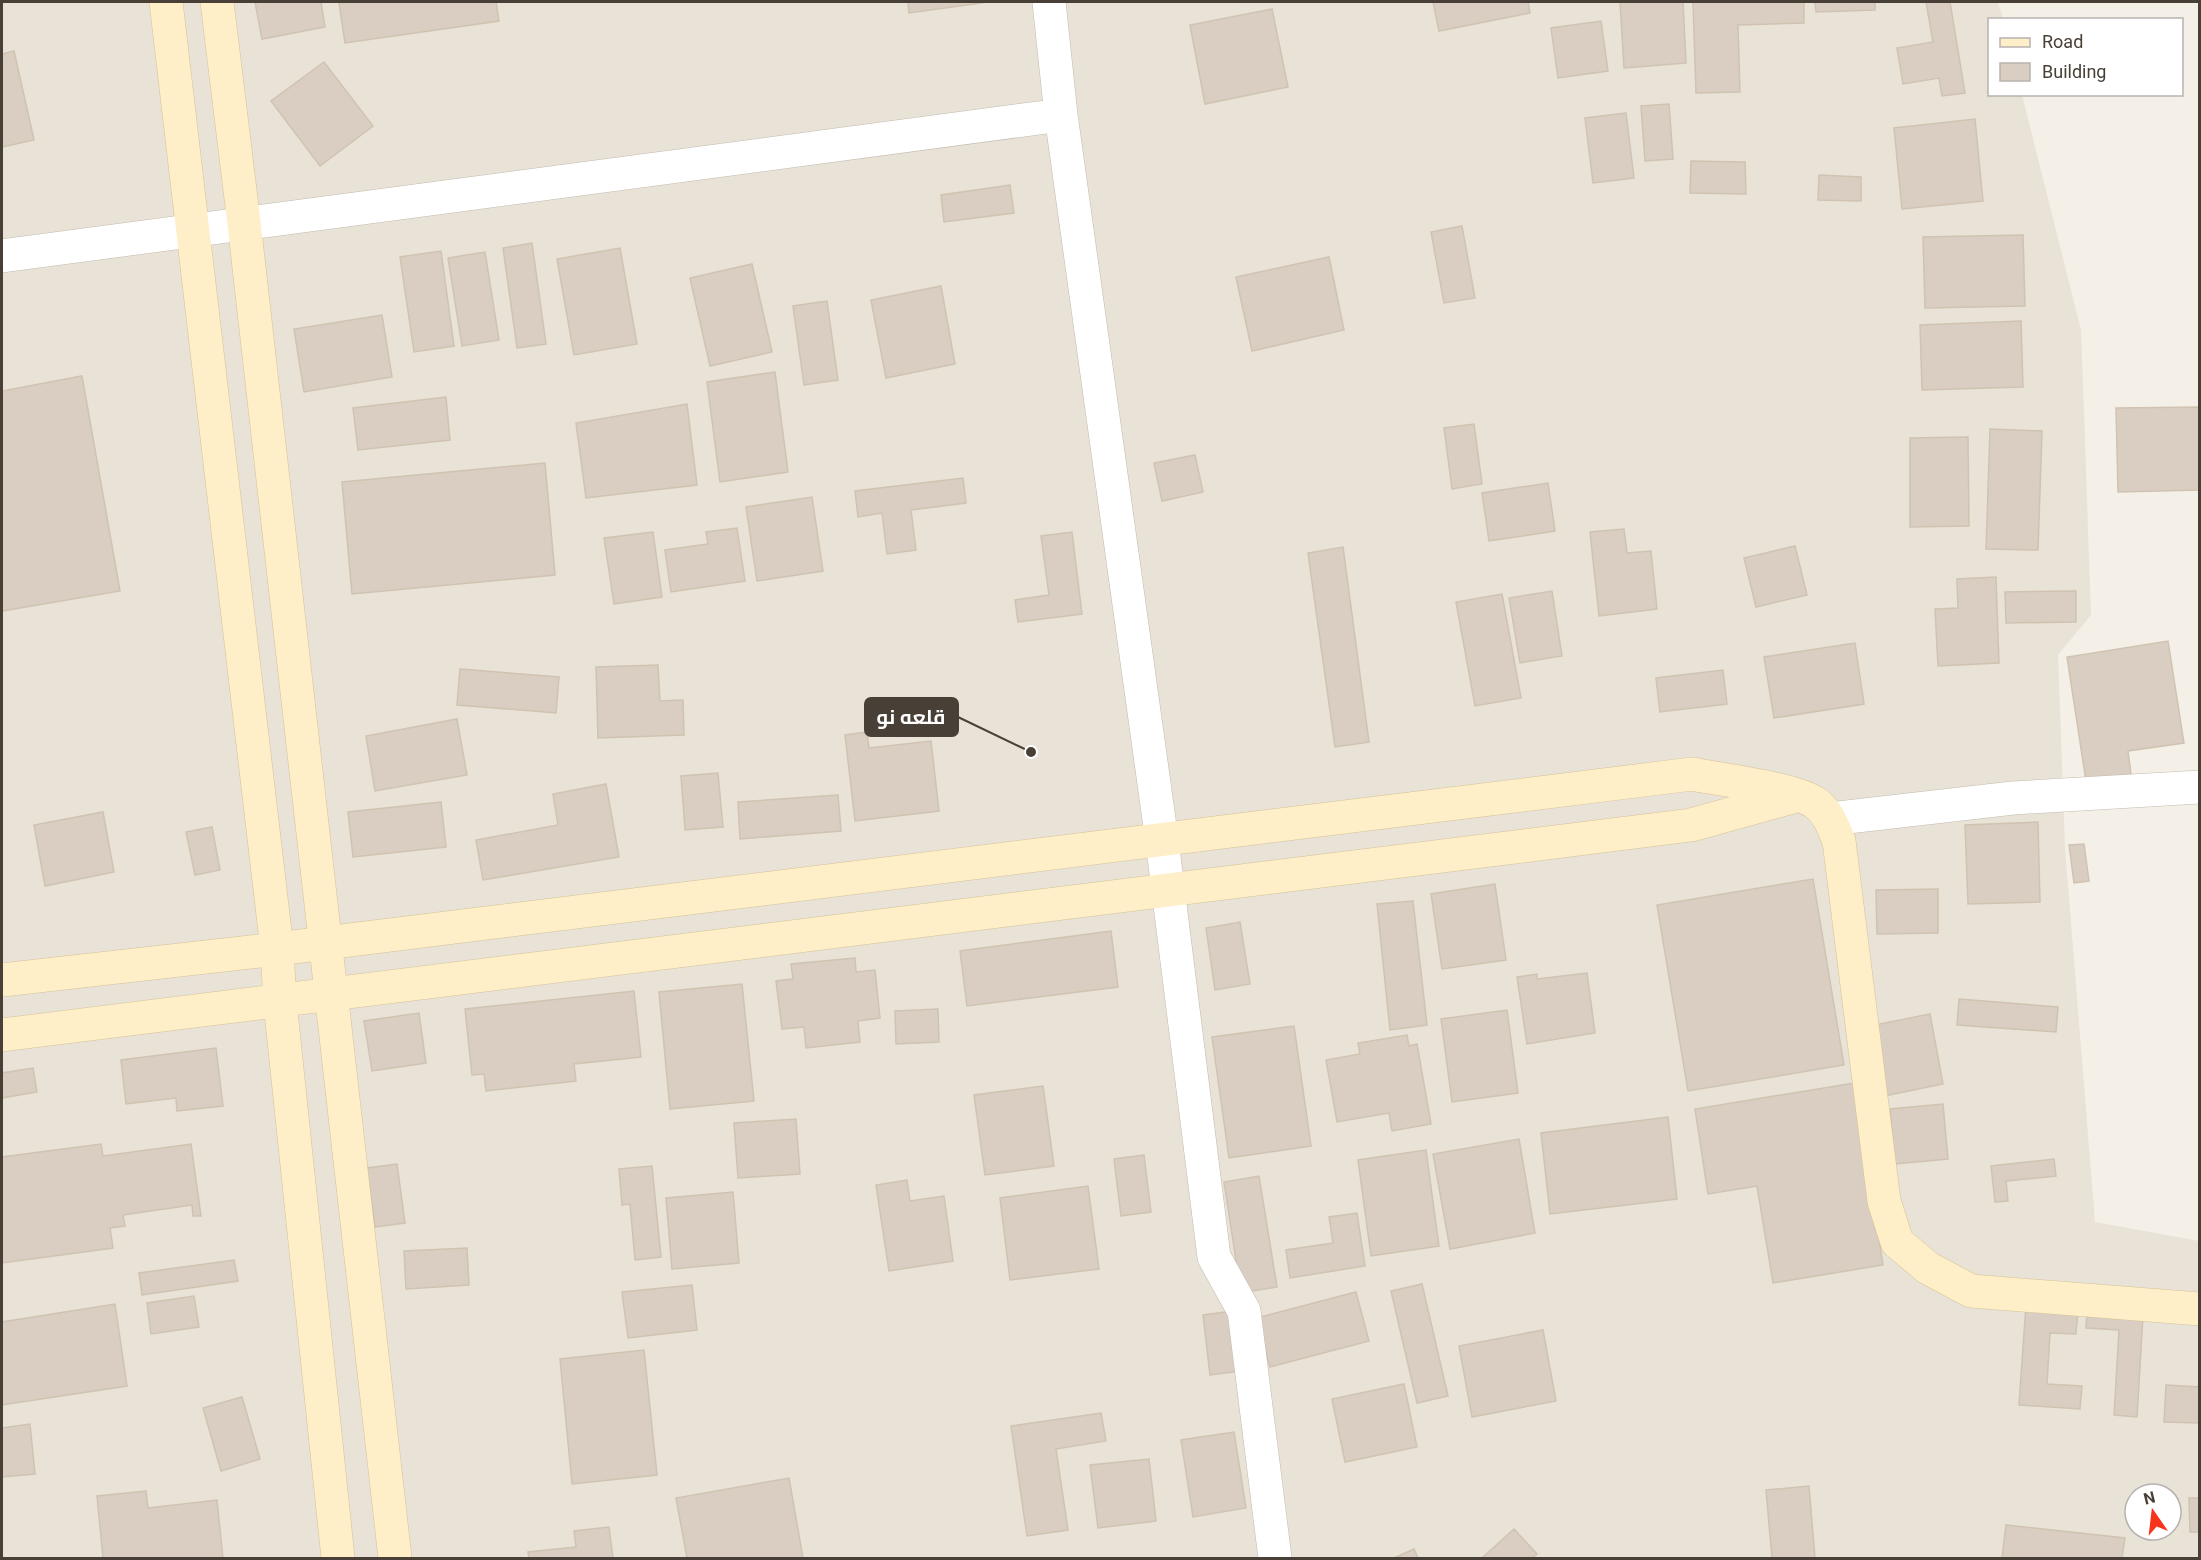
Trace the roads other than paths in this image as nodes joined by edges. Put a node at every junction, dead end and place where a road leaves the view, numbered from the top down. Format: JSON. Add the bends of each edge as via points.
{"nodes":[{"id":1,"x":166,"y":2,"type":"edge"},
{"id":2,"x":217,"y":2,"type":"edge"},
{"id":3,"x":1049,"y":2,"type":"edge"},
{"id":4,"x":1061,"y":115,"type":"junction"},
{"id":5,"x":244,"y":223,"type":"junction"},
{"id":6,"x":193,"y":230,"type":"junction"},
{"id":7,"x":2,"y":256,"type":"edge"},
{"id":8,"x":2199,"y":787,"type":"edge"},
{"id":9,"x":1798,"y":795,"type":"junction"},
{"id":10,"x":1830,"y":819,"type":"junction"},
{"id":11,"x":1162,"y":841,"type":"junction"},
{"id":12,"x":1168,"y":890,"type":"junction"},
{"id":13,"x":326,"y":943,"type":"junction"},
{"id":14,"x":277,"y":949,"type":"junction"},
{"id":15,"x":2,"y":980,"type":"edge"},
{"id":16,"x":330,"y":996,"type":"junction"},
{"id":17,"x":280,"y":1002,"type":"junction"},
{"id":18,"x":2,"y":1035,"type":"edge"},
{"id":19,"x":2199,"y":1309,"type":"edge"},
{"id":20,"x":338,"y":1558,"type":"edge"},
{"id":21,"x":395,"y":1558,"type":"edge"},
{"id":22,"x":1275,"y":1558,"type":"edge"}],
"edges":[{"from":1,"to":6,"type":"street"},
{"from":2,"to":5,"type":"street"},
{"from":3,"to":4,"type":"street"},
{"from":4,"to":5,"type":"street"},
{"from":4,"to":11,"type":"street"},
{"from":5,"to":6,"type":"street"},
{"from":5,"to":13,"type":"street"},
{"from":6,"to":7,"type":"street"},
{"from":6,"to":14,"type":"street"},
{"from":8,"to":10,"type":"street","via":[[2013,798]]},
{"from":9,"to":10,"type":"street","via":[[1816,803]]},
{"from":9,"to":11,"type":"street","via":[[1692,774]]},
{"from":9,"to":12,"type":"street","via":[[1691,825]]},
{"from":10,"to":19,"type":"street","via":[[1839,841],[1884,1201],[1897,1242],[1928,1269],[1971,1291]]},
{"from":11,"to":12,"type":"street"},
{"from":11,"to":13,"type":"street"},
{"from":12,"to":16,"type":"street"},
{"from":12,"to":22,"type":"street","via":[[1214,1257],[1244,1311]]},
{"from":13,"to":14,"type":"street"},
{"from":13,"to":16,"type":"street"},
{"from":14,"to":15,"type":"street"},
{"from":14,"to":17,"type":"street"},
{"from":16,"to":17,"type":"street"},
{"from":16,"to":21,"type":"street"},
{"from":17,"to":18,"type":"street"},
{"from":17,"to":20,"type":"street"}]}
